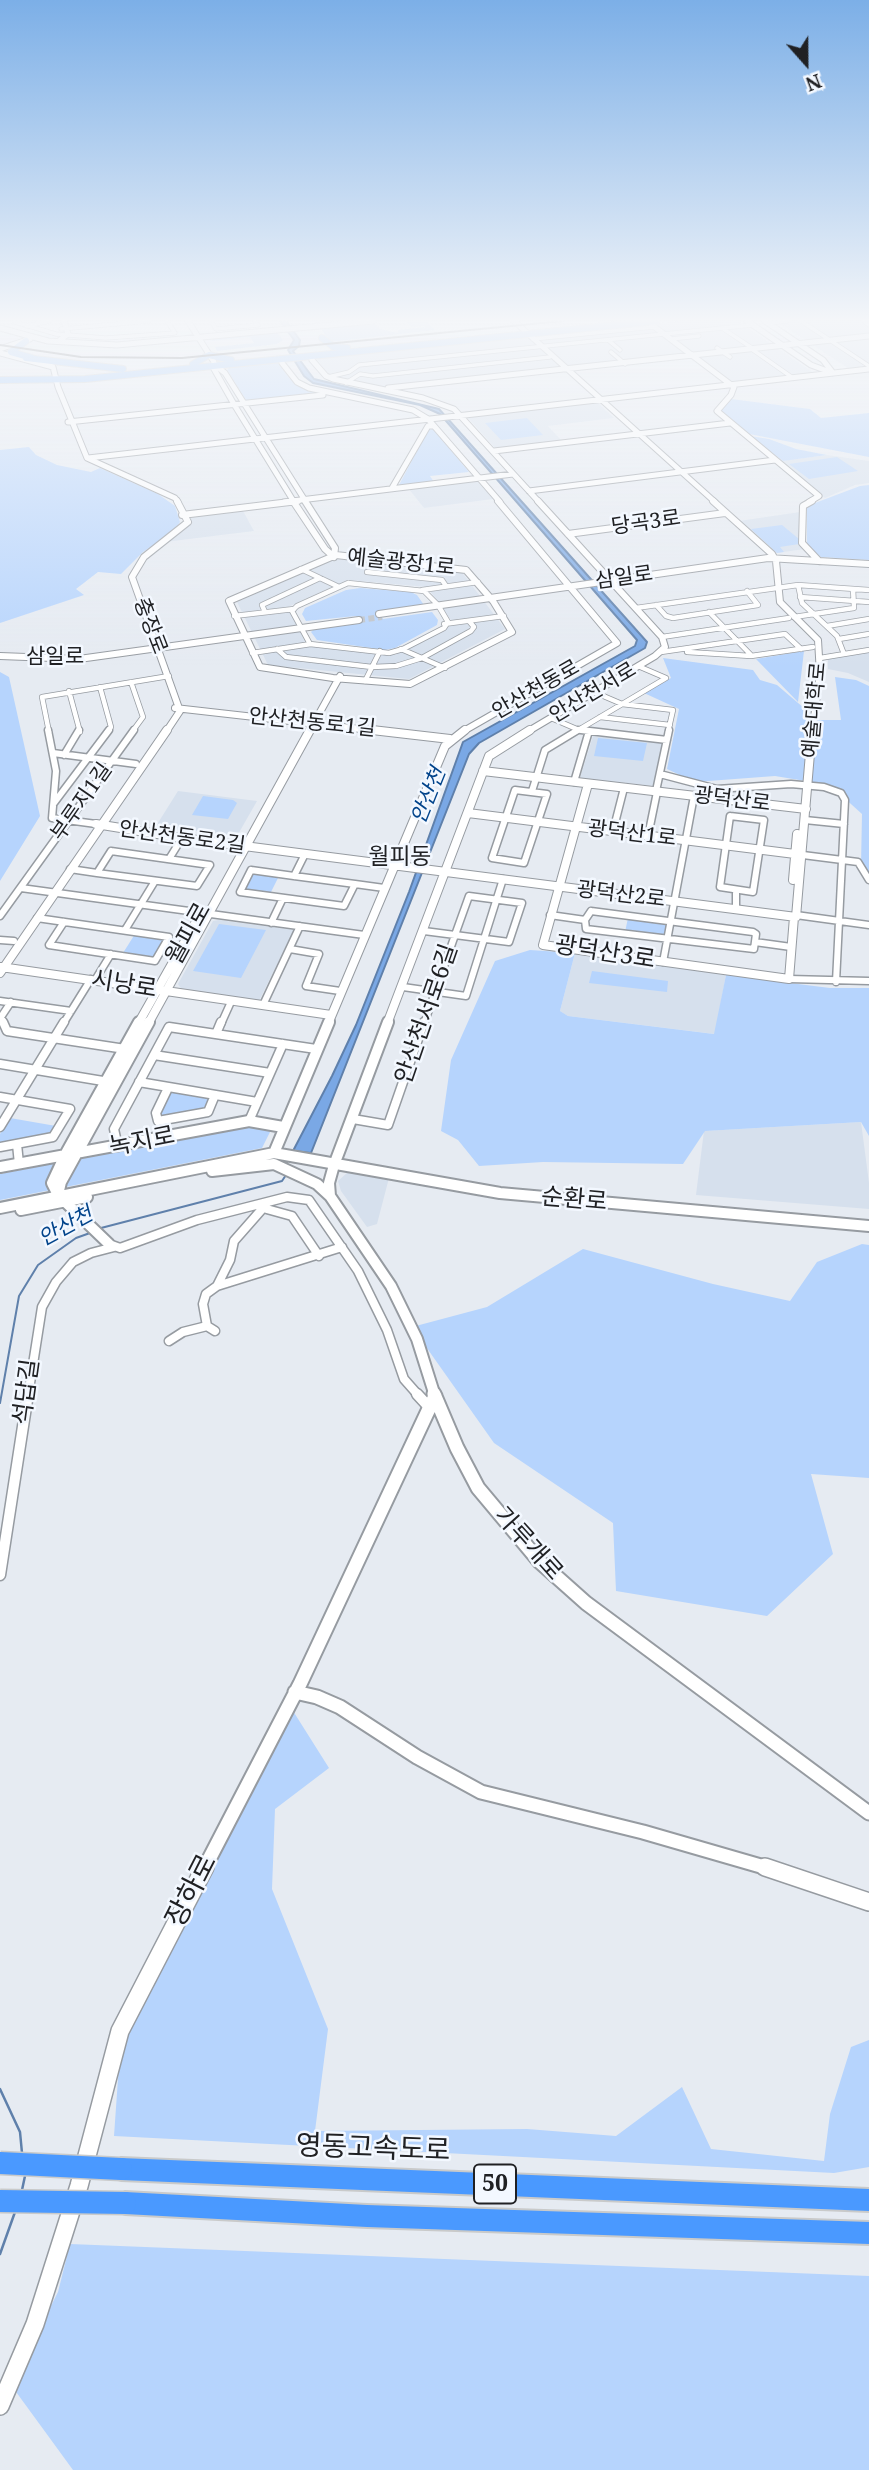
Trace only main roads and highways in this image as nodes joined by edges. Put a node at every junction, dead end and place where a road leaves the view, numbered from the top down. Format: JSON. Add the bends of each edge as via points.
{"nodes":[{"id":1,"x":0,"y":2163,"type":"edge"},
{"id":2,"x":869,"y":2200,"type":"edge"},
{"id":3,"x":0,"y":2201,"type":"edge"},
{"id":4,"x":869,"y":2233,"type":"edge"}],
"edges":[{"from":1,"to":2,"type":"highway","name":"영동고속도로","number":"50","bridge":true},
{"from":3,"to":4,"type":"highway","number":"50","bridge":true}]}
